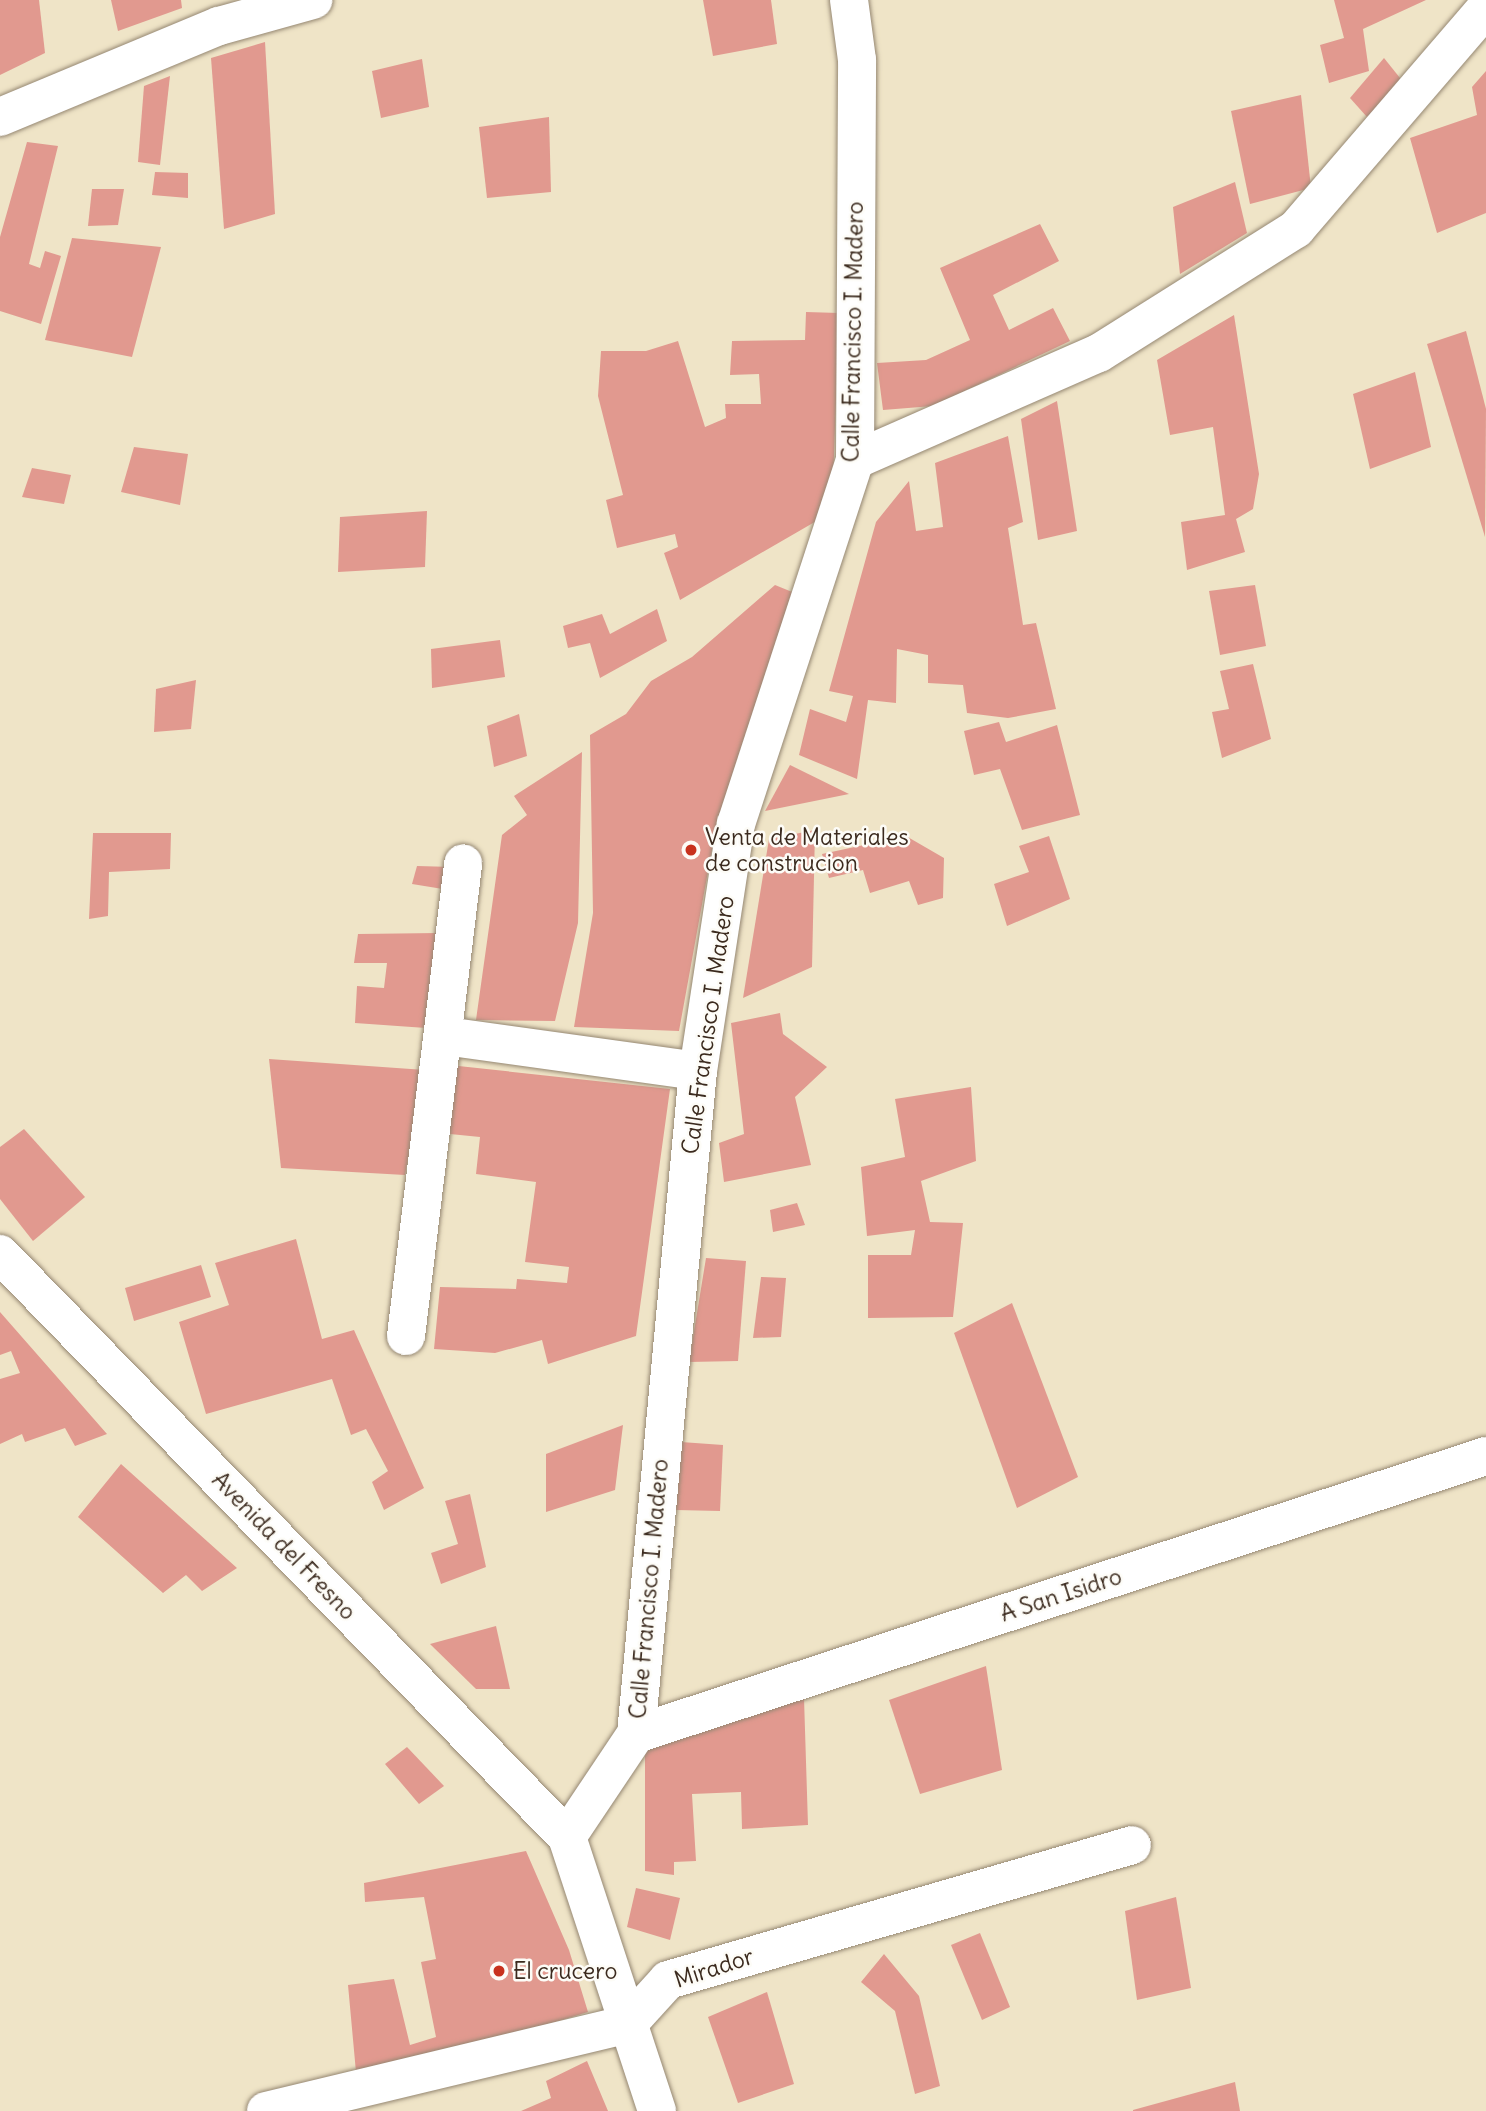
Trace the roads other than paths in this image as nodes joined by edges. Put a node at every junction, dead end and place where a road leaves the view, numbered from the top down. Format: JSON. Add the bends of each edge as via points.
{"nodes":[{"id":1,"x":313,"y":0,"type":"edge"},
{"id":2,"x":849,"y":0,"type":"edge"},
{"id":3,"x":1486,"y":8,"type":"edge"},
{"id":4,"x":218,"y":13,"type":"edge"},
{"id":5,"x":0,"y":117,"type":"edge"},
{"id":6,"x":855,"y":460,"type":"junction"},
{"id":7,"x":463,"y":863,"type":"dead end"},
{"id":8,"x":445,"y":1036,"type":"junction"},
{"id":9,"x":698,"y":1071,"type":"junction"},
{"id":10,"x":0,"y":1254,"type":"edge"},
{"id":11,"x":406,"y":1336,"type":"dead end"},
{"id":12,"x":1486,"y":1456,"type":"edge"},
{"id":13,"x":636,"y":1734,"type":"junction"},
{"id":14,"x":567,"y":1837,"type":"junction"},
{"id":15,"x":1132,"y":1845,"type":"dead end"},
{"id":16,"x":628,"y":2024,"type":"junction"},
{"id":17,"x":266,"y":2111,"type":"edge"},
{"id":18,"x":657,"y":2111,"type":"edge"}],
"edges":[{"from":1,"to":4,"type":"street"},
{"from":2,"to":6,"type":"street","name":"Calle Francisco I. Madero","via":[[857,60]]},
{"from":3,"to":6,"type":"street","via":[[1296,229],[1099,354]]},
{"from":4,"to":5,"type":"street"},
{"from":6,"to":9,"type":"street","name":"Calle Francisco I. Madero","via":[[736,824]]},
{"from":7,"to":8,"type":"street"},
{"from":8,"to":9,"type":"street"},
{"from":8,"to":11,"type":"street"},
{"from":9,"to":13,"type":"street","name":"Calle Francisco I. Madero"},
{"from":10,"to":14,"type":"street","name":"Avenida del Fresno"},
{"from":12,"to":13,"type":"street","name":"A San Isidro"},
{"from":13,"to":14,"type":"street","name":"Calle Francisco I. Madero"},
{"from":14,"to":16,"type":"street"},
{"from":15,"to":16,"type":"street","name":"Mirador","via":[[668,1980]]},
{"from":16,"to":17,"type":"street"},
{"from":16,"to":18,"type":"street"}]}
